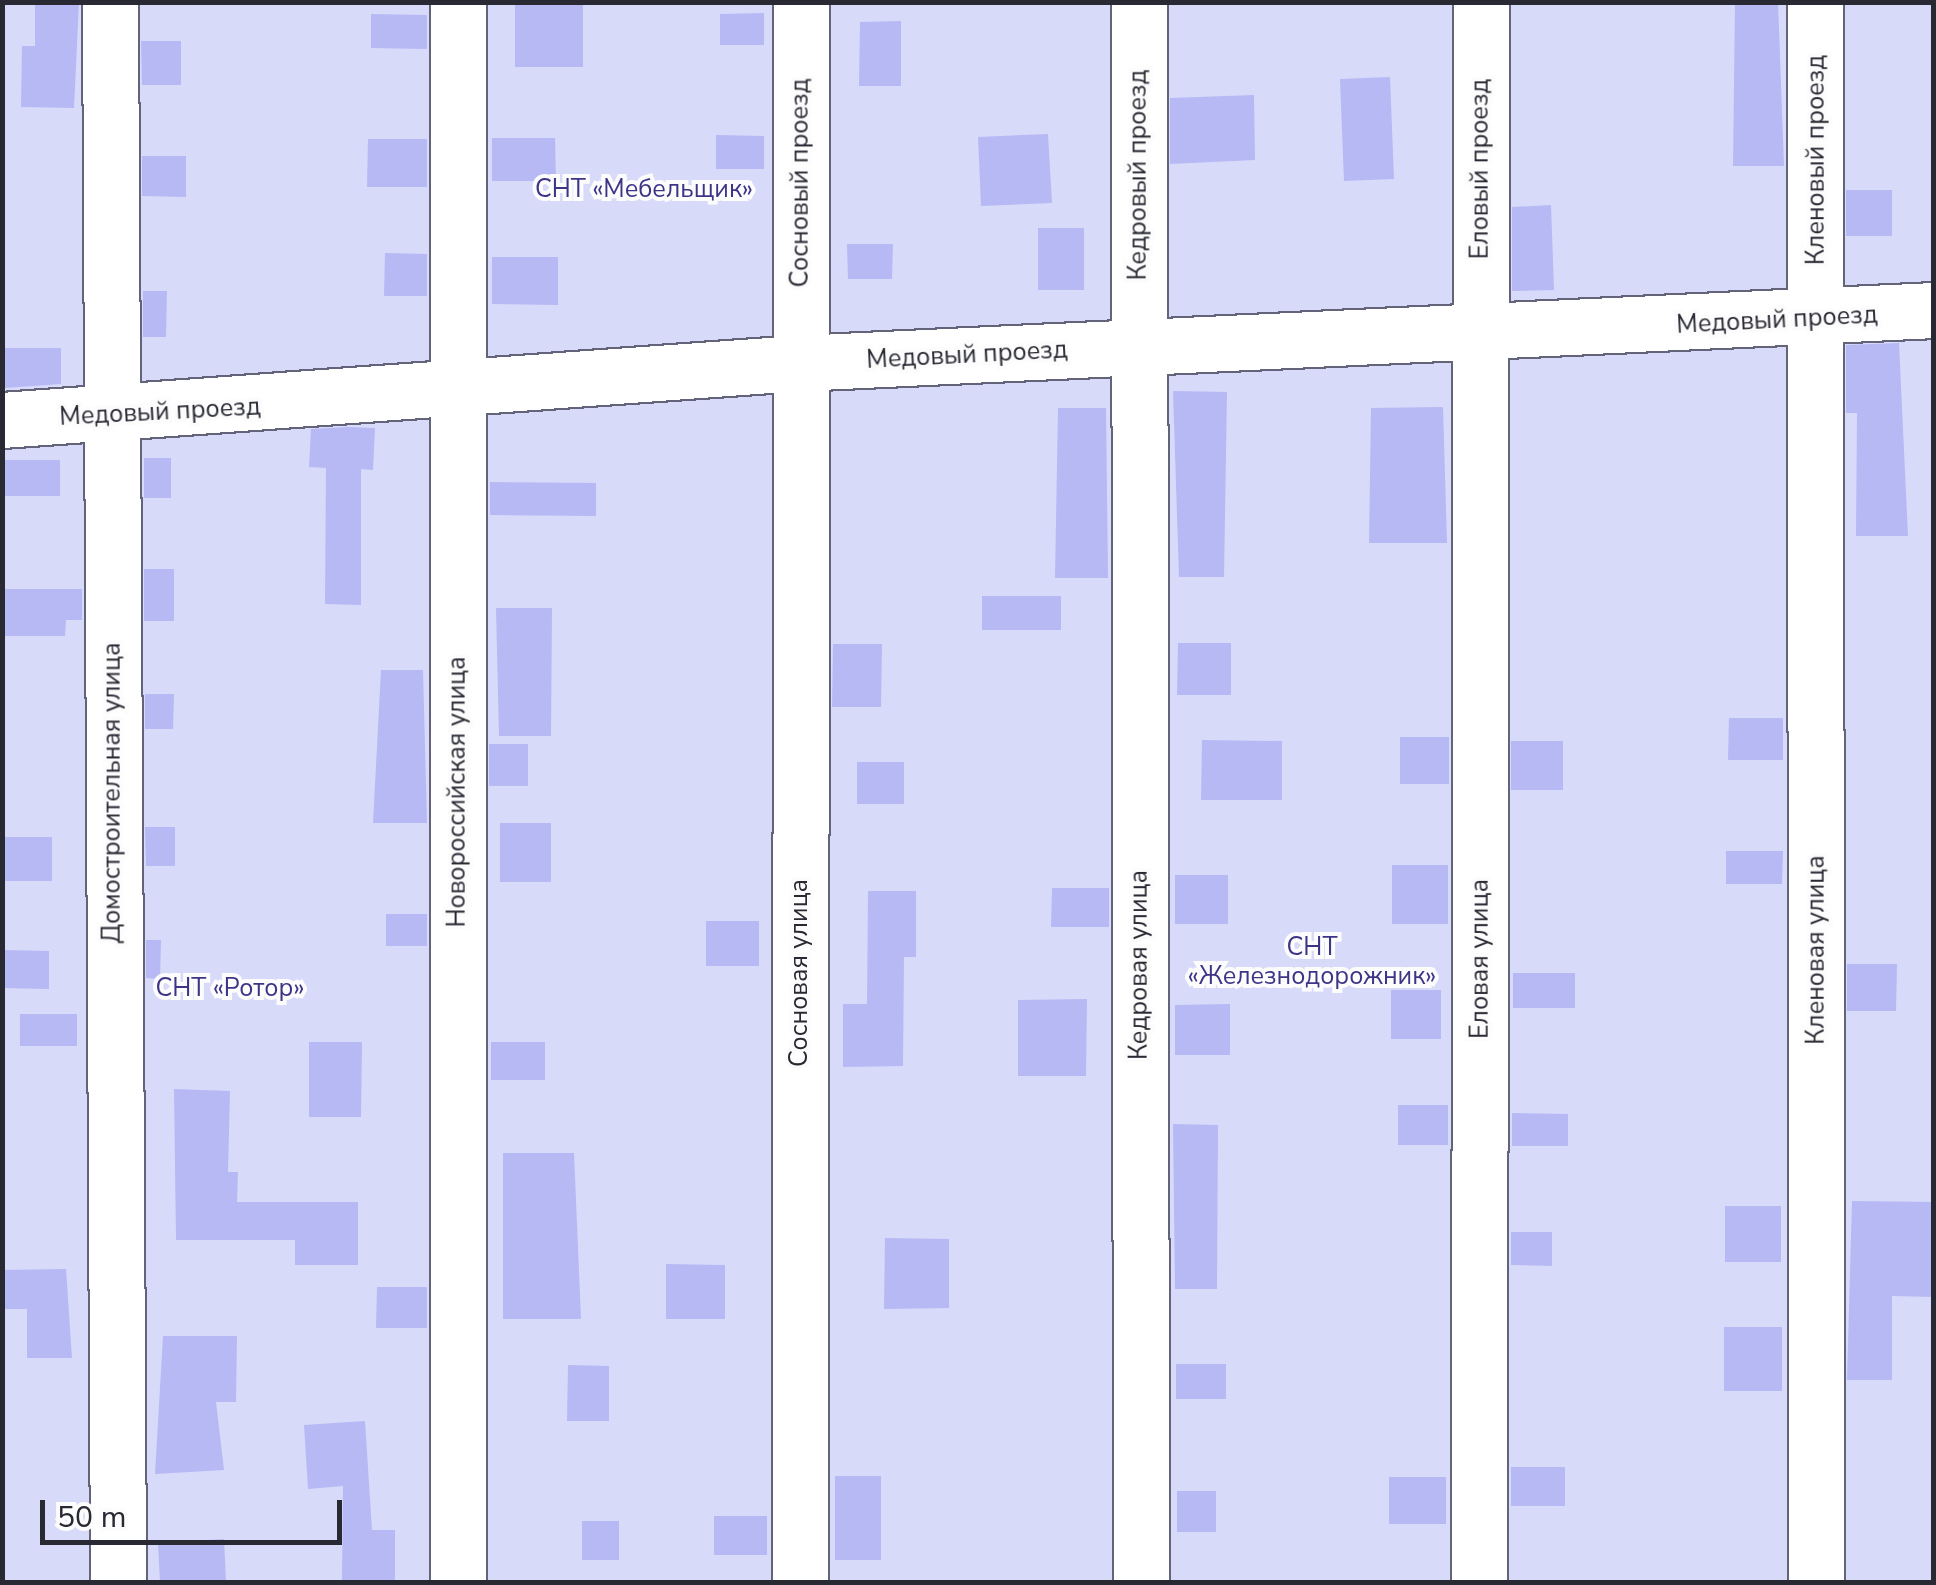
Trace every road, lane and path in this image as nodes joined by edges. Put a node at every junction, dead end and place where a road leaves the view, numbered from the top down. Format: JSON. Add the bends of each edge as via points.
{"nodes":[{"id":1,"x":110,"y":2,"type":"edge"},
{"id":2,"x":458,"y":2,"type":"edge"},
{"id":3,"x":801,"y":2,"type":"edge"},
{"id":4,"x":1139,"y":2,"type":"edge"},
{"id":5,"x":1480,"y":2,"type":"edge"},
{"id":6,"x":1815,"y":2,"type":"edge"},
{"id":7,"x":1934,"y":310,"type":"edge"},
{"id":8,"x":1816,"y":318,"type":"junction"},
{"id":9,"x":1480,"y":336,"type":"junction"},
{"id":10,"x":1137,"y":348,"type":"junction"},
{"id":11,"x":798,"y":363,"type":"junction"},
{"id":12,"x":456,"y":393,"type":"junction"},
{"id":13,"x":109,"y":416,"type":"junction"},
{"id":14,"x":2,"y":420,"type":"edge"},
{"id":15,"x":118,"y":1582,"type":"edge"},
{"id":16,"x":458,"y":1582,"type":"edge"},
{"id":17,"x":800,"y":1582,"type":"edge"},
{"id":18,"x":1142,"y":1582,"type":"edge"},
{"id":19,"x":1479,"y":1582,"type":"edge"},
{"id":20,"x":1816,"y":1582,"type":"edge"}],
"edges":[{"from":1,"to":13,"type":"street","name":"Домостроительная улица"},
{"from":2,"to":12,"type":"street","name":"Новороссийская улица"},
{"from":3,"to":11,"type":"street","name":"Сосновый проезд"},
{"from":4,"to":10,"type":"street","name":"Кедровый проезд"},
{"from":5,"to":9,"type":"street","name":"Еловый проезд"},
{"from":6,"to":8,"type":"street","name":"Кленовый проезд"},
{"from":7,"to":8,"type":"street","name":"Медовый проезд"},
{"from":8,"to":9,"type":"street","name":"Медовый проезд"},
{"from":8,"to":20,"type":"street","name":"Кленовая улица"},
{"from":9,"to":10,"type":"street","name":"Медовый проезд"},
{"from":9,"to":19,"type":"street","name":"Еловая улица"},
{"from":10,"to":11,"type":"street","name":"Медовый проезд"},
{"from":10,"to":18,"type":"street","name":"Кедровая улица"},
{"from":11,"to":12,"type":"street","name":"Медовый проезд"},
{"from":11,"to":17,"type":"street","name":"Сосновая улица"},
{"from":12,"to":13,"type":"street","name":"Медовый проезд"},
{"from":12,"to":16,"type":"street","name":"Новороссийская улица"},
{"from":13,"to":14,"type":"street","name":"Медовый проезд"},
{"from":13,"to":15,"type":"street","name":"Домостроительная улица"}]}
